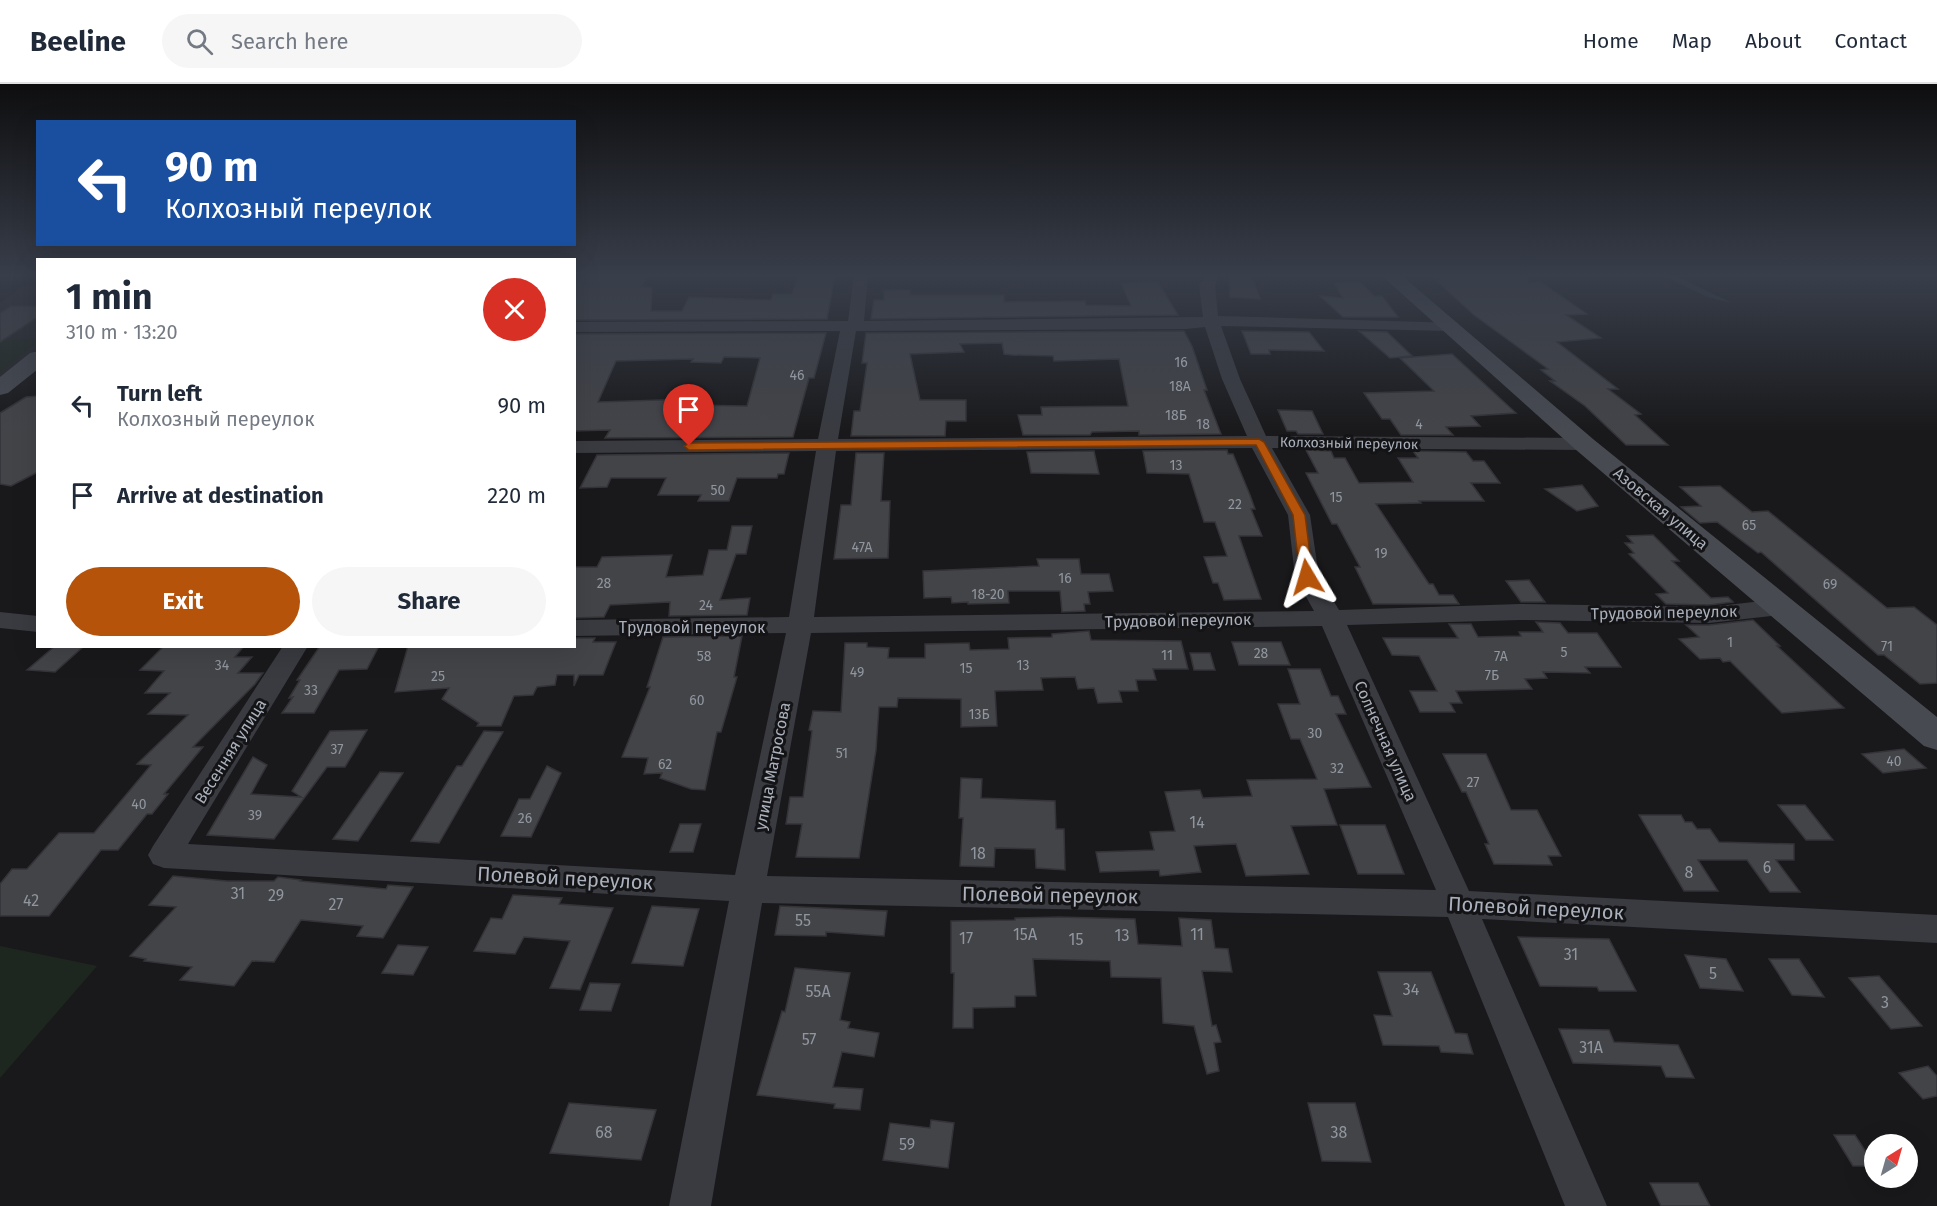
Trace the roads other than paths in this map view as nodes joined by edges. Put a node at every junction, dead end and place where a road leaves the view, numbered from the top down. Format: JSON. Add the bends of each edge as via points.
{"nodes":[{"id":1,"x":852,"y":327,"type":"edge"},
{"id":2,"x":1213,"y":327,"type":"edge"},
{"id":3,"x":1453,"y":327,"type":"edge"},
{"id":4,"x":36,"y":360,"type":"edge"},
{"id":5,"x":0,"y":388,"type":"edge"},
{"id":6,"x":1259,"y":442,"type":"junction"},
{"id":7,"x":1584,"y":444,"type":"junction"},
{"id":8,"x":827,"y":446,"type":"junction"},
{"id":9,"x":576,"y":447,"type":"edge"},
{"id":10,"x":1781,"y":607,"type":"junction"},
{"id":11,"x":1331,"y":618,"type":"junction"},
{"id":12,"x":0,"y":620,"type":"edge"},
{"id":13,"x":36,"y":624,"type":"edge"},
{"id":14,"x":800,"y":626,"type":"junction"},
{"id":15,"x":576,"y":628,"type":"edge"},
{"id":16,"x":295,"y":648,"type":"edge"},
{"id":17,"x":1937,"y":737,"type":"edge"},
{"id":18,"x":164,"y":855,"type":"joint"},
{"id":19,"x":748,"y":889,"type":"junction"},
{"id":20,"x":1459,"y":904,"type":"junction"},
{"id":21,"x":1937,"y":929,"type":"edge"},
{"id":22,"x":690,"y":1206,"type":"edge"},
{"id":23,"x":1586,"y":1206,"type":"edge"}],
"edges":[{"from":1,"to":8,"type":"street","name":"улица Матросова"},
{"from":2,"to":6,"type":"street","name":"Солнечная улица"},
{"from":3,"to":7,"type":"street","name":"Азовская улица"},
{"from":4,"to":5,"type":"street"},
{"from":6,"to":7,"type":"street","name":"Колхозный переулок"},
{"from":6,"to":8,"type":"street","name":"Колхозный переулок"},
{"from":6,"to":11,"type":"street","name":"Солнечная улица","via":[[1299,515],[1307,577]]},
{"from":7,"to":10,"type":"street","name":"Азовская улица"},
{"from":8,"to":9,"type":"street","name":"Колхозный переулок"},
{"from":8,"to":14,"type":"street","name":"улица Матросова"},
{"from":10,"to":11,"type":"street","name":"Трудовой переулок","via":[[1709,615],[1520,612]]},
{"from":10,"to":17,"type":"street","name":"Азовская улица"},
{"from":11,"to":14,"type":"street","name":"Трудовой переулок"},
{"from":11,"to":20,"type":"street","name":"Солнечная улица"},
{"from":12,"to":13,"type":"street"},
{"from":14,"to":15,"type":"street","name":"Трудовой переулок"},
{"from":14,"to":19,"type":"street","name":"улица Матросова"},
{"from":16,"to":18,"type":"street","name":"Весенняя улица"},
{"from":18,"to":19,"type":"street","name":"Полевой переулок"},
{"from":19,"to":20,"type":"street","name":"Полевой переулок"},
{"from":19,"to":22,"type":"street","name":"улица Матросова"},
{"from":20,"to":21,"type":"street","name":"Полевой переулок"},
{"from":20,"to":23,"type":"street","name":"Солнечная улица"}]}
